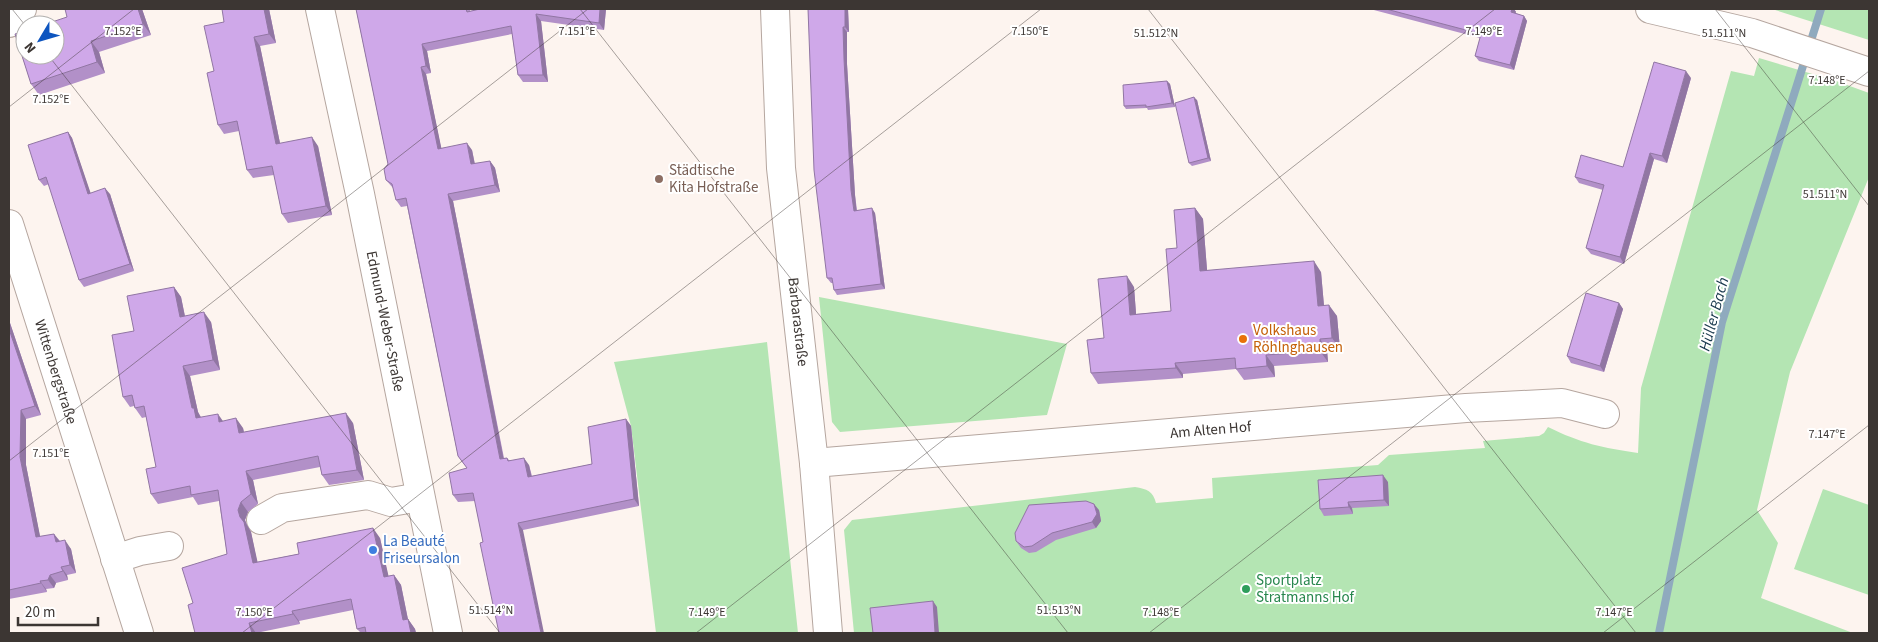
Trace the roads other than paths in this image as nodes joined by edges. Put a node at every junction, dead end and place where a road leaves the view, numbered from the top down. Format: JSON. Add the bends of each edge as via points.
{"nodes":[{"id":1,"x":22,"y":9,"type":"edge"},
{"id":2,"x":320,"y":9,"type":"edge"},
{"id":3,"x":775,"y":9,"type":"edge"},
{"id":4,"x":1650,"y":9,"type":"edge"},
{"id":5,"x":9,"y":23,"type":"edge"},
{"id":6,"x":1869,"y":72,"type":"edge"},
{"id":7,"x":9,"y":224,"type":"edge"},
{"id":8,"x":1605,"y":414,"type":"dead end"},
{"id":9,"x":814,"y":463,"type":"junction"},
{"id":10,"x":420,"y":496,"type":"junction"},
{"id":11,"x":261,"y":520,"type":"dead end"},
{"id":12,"x":169,"y":546,"type":"dead end"},
{"id":13,"x":115,"y":559,"type":"junction"},
{"id":14,"x":139,"y":633,"type":"edge"},
{"id":15,"x":448,"y":633,"type":"edge"},
{"id":16,"x":828,"y":633,"type":"edge"}],
"edges":[{"from":1,"to":5,"type":"street"},
{"from":2,"to":10,"type":"street","name":"Edmund-Weber-Straße"},
{"from":3,"to":9,"type":"street","name":"Barbarastraße","via":[[780,168]]},
{"from":4,"to":6,"type":"street","via":[[1752,33]]},
{"from":7,"to":13,"type":"street","name":"Wittenbergstraße"},
{"from":8,"to":9,"type":"street","name":"Am Alten Hof","via":[[1562,403],[1466,408]]},
{"from":9,"to":16,"type":"street","name":"Barbarastraße"},
{"from":10,"to":11,"type":"street","via":[[391,502],[368,495],[282,508]]},
{"from":10,"to":15,"type":"street","name":"Edmund-Weber-Straße"},
{"from":12,"to":13,"type":"street"},
{"from":13,"to":14,"type":"street","name":"Wittenbergstraße"}]}
